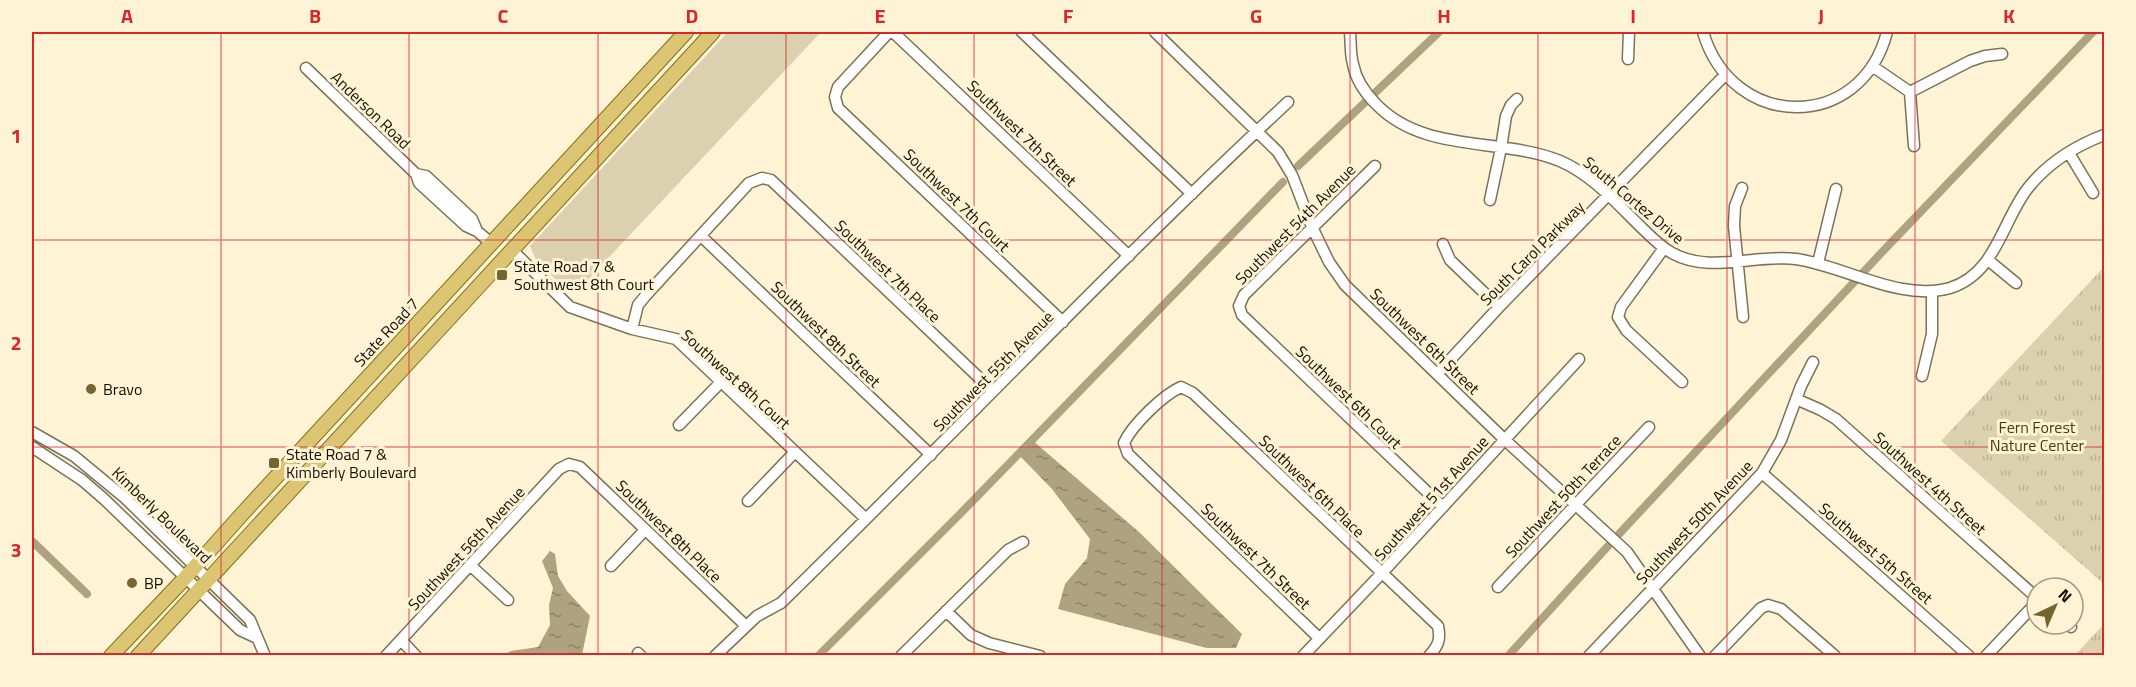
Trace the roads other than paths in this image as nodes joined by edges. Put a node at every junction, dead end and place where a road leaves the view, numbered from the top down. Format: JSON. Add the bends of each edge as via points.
{"nodes":[{"id":1,"x":686,"y":32,"type":"edge"},
{"id":2,"x":713,"y":32,"type":"edge"},
{"id":3,"x":891,"y":32,"type":"edge"},
{"id":4,"x":1022,"y":32,"type":"edge"},
{"id":5,"x":1155,"y":32,"type":"edge"},
{"id":6,"x":1350,"y":32,"type":"edge"},
{"id":7,"x":1629,"y":32,"type":"edge"},
{"id":8,"x":1703,"y":32,"type":"edge"},
{"id":9,"x":1887,"y":32,"type":"edge"},
{"id":10,"x":2002,"y":54,"type":"dead end"},
{"id":11,"x":1628,"y":59,"type":"dead end"},
{"id":12,"x":1872,"y":66,"type":"junction"},
{"id":13,"x":306,"y":68,"type":"dead end"},
{"id":14,"x":1725,"y":75,"type":"junction"},
{"id":15,"x":1910,"y":92,"type":"junction"},
{"id":16,"x":1517,"y":99,"type":"dead end"},
{"id":17,"x":1288,"y":102,"type":"dead end"},
{"id":18,"x":1258,"y":130,"type":"junction"},
{"id":19,"x":2104,"y":135,"type":"edge"},
{"id":20,"x":1914,"y":146,"type":"dead end"},
{"id":21,"x":1501,"y":148,"type":"junction"},
{"id":22,"x":2069,"y":153,"type":"junction"},
{"id":23,"x":1375,"y":166,"type":"dead end"},
{"id":24,"x":1742,"y":188,"type":"dead end"},
{"id":25,"x":1836,"y":189,"type":"dead end"},
{"id":26,"x":2094,"y":193,"type":"dead end"},
{"id":27,"x":1192,"y":194,"type":"junction"},
{"id":28,"x":1609,"y":196,"type":"junction"},
{"id":29,"x":1490,"y":200,"type":"dead end"},
{"id":30,"x":523,"y":208,"type":"junction"},
{"id":31,"x":1312,"y":227,"type":"junction"},
{"id":32,"x":701,"y":236,"type":"junction"},
{"id":33,"x":491,"y":243,"type":"junction"},
{"id":34,"x":1443,"y":244,"type":"dead end"},
{"id":35,"x":1664,"y":248,"type":"junction"},
{"id":36,"x":512,"y":250,"type":"junction"},
{"id":37,"x":1129,"y":256,"type":"junction"},
{"id":38,"x":1988,"y":260,"type":"junction"},
{"id":39,"x":1738,"y":261,"type":"junction"},
{"id":40,"x":1818,"y":263,"type":"junction"},
{"id":41,"x":487,"y":276,"type":"junction"},
{"id":42,"x":2016,"y":283,"type":"dead end"},
{"id":43,"x":1932,"y":292,"type":"junction"},
{"id":44,"x":1239,"y":306,"type":"joint"},
{"id":45,"x":1499,"y":307,"type":"junction"},
{"id":46,"x":1743,"y":317,"type":"dead end"},
{"id":47,"x":1063,"y":322,"type":"junction"},
{"id":48,"x":632,"y":329,"type":"junction"},
{"id":49,"x":1579,"y":359,"type":"dead end"},
{"id":50,"x":1814,"y":362,"type":"dead end"},
{"id":51,"x":376,"y":368,"type":"junction"},
{"id":52,"x":1437,"y":374,"type":"junction"},
{"id":53,"x":1922,"y":376,"type":"dead end"},
{"id":54,"x":721,"y":382,"type":"junction"},
{"id":55,"x":1682,"y":382,"type":"dead end"},
{"id":56,"x":992,"y":390,"type":"junction"},
{"id":57,"x":1796,"y":399,"type":"junction"},
{"id":58,"x":355,"y":422,"type":"junction"},
{"id":59,"x":679,"y":425,"type":"dead end"},
{"id":60,"x":1649,"y":427,"type":"dead end"},
{"id":61,"x":32,"y":432,"type":"edge"},
{"id":62,"x":1504,"y":439,"type":"junction"},
{"id":63,"x":1124,"y":442,"type":"joint"},
{"id":64,"x":32,"y":447,"type":"edge"},
{"id":65,"x":794,"y":453,"type":"junction"},
{"id":66,"x":931,"y":455,"type":"junction"},
{"id":67,"x":569,"y":464,"type":"joint"},
{"id":68,"x":1762,"y":473,"type":"junction"},
{"id":69,"x":748,"y":501,"type":"dead end"},
{"id":70,"x":1575,"y":505,"type":"junction"},
{"id":71,"x":1443,"y":507,"type":"junction"},
{"id":72,"x":866,"y":519,"type":"junction"},
{"id":73,"x":645,"y":530,"type":"junction"},
{"id":74,"x":1023,"y":542,"type":"dead end"},
{"id":75,"x":470,"y":565,"type":"junction"},
{"id":76,"x":611,"y":566,"type":"dead end"},
{"id":77,"x":190,"y":572,"type":"junction"},
{"id":78,"x":1382,"y":573,"type":"junction"},
{"id":79,"x":203,"y":585,"type":"junction"},
{"id":80,"x":1498,"y":586,"type":"dead end"},
{"id":81,"x":1652,"y":587,"type":"junction"},
{"id":82,"x":2025,"y":589,"type":"edge"},
{"id":83,"x":508,"y":600,"type":"dead end"},
{"id":84,"x":946,"y":611,"type":"junction"},
{"id":85,"x":2025,"y":613,"type":"edge"},
{"id":86,"x":746,"y":625,"type":"junction"},
{"id":87,"x":1319,"y":638,"type":"junction"},
{"id":88,"x":401,"y":640,"type":"junction"},
{"id":89,"x":111,"y":656,"type":"edge"},
{"id":90,"x":138,"y":656,"type":"edge"},
{"id":91,"x":265,"y":656,"type":"edge"},
{"id":92,"x":387,"y":656,"type":"edge"},
{"id":93,"x":416,"y":656,"type":"edge"},
{"id":94,"x":715,"y":656,"type":"edge"},
{"id":95,"x":902,"y":656,"type":"edge"},
{"id":96,"x":1040,"y":656,"type":"edge"},
{"id":97,"x":1303,"y":656,"type":"edge"},
{"id":98,"x":1429,"y":656,"type":"edge"},
{"id":99,"x":1589,"y":656,"type":"edge"},
{"id":100,"x":1700,"y":656,"type":"edge"},
{"id":101,"x":1715,"y":656,"type":"edge"},
{"id":102,"x":1834,"y":656,"type":"edge"},
{"id":103,"x":1969,"y":656,"type":"edge"},
{"id":104,"x":1986,"y":656,"type":"edge"}],
"edges":[{"from":1,"to":30,"type":"main road","name":"State Road 7"},
{"from":2,"to":36,"type":"main road"},
{"from":3,"to":37,"type":"street","name":"Southwest 7th Street"},
{"from":3,"to":47,"type":"street","name":"Southwest 7th Court","via":[[838,87],[838,108]]},
{"from":4,"to":27,"type":"street"},
{"from":5,"to":18,"type":"street","name":"Southwest 6th Street"},
{"from":6,"to":21,"type":"street","name":"South Cortez Drive","via":[[1352,61],[1362,87],[1394,120],[1420,133]]},
{"from":7,"to":11,"type":"street"},
{"from":8,"to":14,"type":"street"},
{"from":9,"to":12,"type":"street"},
{"from":10,"to":15,"type":"street","via":[[1970,61]]},
{"from":12,"to":14,"type":"street","via":[[1841,95],[1801,107],[1759,100]]},
{"from":12,"to":15,"type":"street"},
{"from":13,"to":33,"type":"street","name":"Anderson Road","via":[[416,174],[426,176],[472,219],[477,231]]},
{"from":14,"to":28,"type":"street","name":"South Carol Parkway"},
{"from":15,"to":20,"type":"street"},
{"from":16,"to":21,"type":"street","via":[[1506,116]]},
{"from":17,"to":18,"type":"street","name":"Southwest 55th Avenue"},
{"from":18,"to":27,"type":"street","name":"Southwest 55th Avenue"},
{"from":18,"to":31,"type":"street","name":"Southwest 6th Street","via":[[1292,174]]},
{"from":19,"to":22,"type":"street","name":"South Cortez Drive"},
{"from":21,"to":28,"type":"street","name":"South Cortez Drive","via":[[1559,161],[1584,174]]},
{"from":21,"to":29,"type":"street"},
{"from":22,"to":26,"type":"street"},
{"from":22,"to":38,"type":"street","name":"South Cortez Drive","via":[[2028,188]]},
{"from":23,"to":31,"type":"street","name":"Southwest 54th Avenue"},
{"from":24,"to":39,"type":"street","via":[[1735,206]]},
{"from":25,"to":40,"type":"street"},
{"from":27,"to":37,"type":"street","name":"Southwest 55th Avenue"},
{"from":28,"to":35,"type":"street","name":"South Cortez Drive"},
{"from":28,"to":45,"type":"street","name":"South Carol Parkway"},
{"from":30,"to":33,"type":"main road","name":"State Road 7"},
{"from":30,"to":36,"type":"main road","via":[[510,234]]},
{"from":31,"to":44,"type":"street","name":"Southwest 54th Avenue","via":[[1244,295]]},
{"from":31,"to":52,"type":"street","name":"Southwest 6th Street","via":[[1345,285]]},
{"from":32,"to":48,"type":"street","via":[[638,305]]},
{"from":32,"to":56,"type":"street","name":"Southwest 7th Place","via":[[750,183],[762,178],[771,180]]},
{"from":32,"to":66,"type":"street","name":"Southwest 8th Street"},
{"from":33,"to":41,"type":"main road","via":[[492,262]]},
{"from":33,"to":51,"type":"main road","name":"State Road 7"},
{"from":34,"to":45,"type":"street","via":[[1450,260]]},
{"from":35,"to":39,"type":"street","name":"South Cortez Drive","via":[[1695,263]]},
{"from":35,"to":55,"type":"street","via":[[1621,307],[1618,317],[1626,330]]},
{"from":36,"to":41,"type":"main road"},
{"from":36,"to":48,"type":"street","name":"Southwest 8th Court","via":[[570,307]]},
{"from":37,"to":47,"type":"street","name":"Southwest 55th Avenue"},
{"from":38,"to":42,"type":"street"},
{"from":38,"to":43,"type":"street","name":"South Cortez Drive","via":[[1963,282]]},
{"from":39,"to":40,"type":"street","name":"South Cortez Drive","via":[[1779,258]]},
{"from":39,"to":46,"type":"street"},
{"from":40,"to":43,"type":"street","name":"South Cortez Drive","via":[[1906,289]]},
{"from":41,"to":58,"type":"main road"},
{"from":43,"to":53,"type":"street","via":[[1932,334]]},
{"from":44,"to":71,"type":"street","name":"Southwest 6th Court","via":[[1242,315]]},
{"from":45,"to":52,"type":"street","name":"South Carol Parkway"},
{"from":47,"to":56,"type":"street","name":"Southwest 55th Avenue"},
{"from":48,"to":54,"type":"street","name":"Southwest 8th Court","via":[[676,339]]},
{"from":49,"to":62,"type":"street","name":"Southwest 51st Avenue"},
{"from":50,"to":57,"type":"street","name":"Southwest 50th Avenue"},
{"from":51,"to":58,"type":"main road","via":[[356,400]]},
{"from":51,"to":77,"type":"main road","name":"State Road 7"},
{"from":52,"to":62,"type":"street","name":"Southwest 6th Street"},
{"from":54,"to":59,"type":"street"},
{"from":54,"to":65,"type":"street","name":"Southwest 8th Court"},
{"from":56,"to":66,"type":"street","name":"Southwest 55th Avenue"},
{"from":57,"to":68,"type":"street","name":"Southwest 50th Avenue","via":[[1781,441]]},
{"from":57,"to":82,"type":"street","name":"Southwest 4th Street","via":[[1836,419]]},
{"from":58,"to":79,"type":"main road"},
{"from":60,"to":70,"type":"street","name":"Southwest 50th Terrace"},
{"from":61,"to":77,"type":"street","name":"Kimberly Boulevard","via":[[89,468],[125,498]]},
{"from":62,"to":70,"type":"street","name":"Southwest 6th Street"},
{"from":62,"to":71,"type":"street","name":"Southwest 51st Avenue"},
{"from":63,"to":78,"type":"street","name":"Southwest 6th Place","via":[[1171,392],[1181,387],[1193,393]]},
{"from":63,"to":87,"type":"street","name":"Southwest 7th Street","via":[[1128,454]]},
{"from":64,"to":77,"type":"street","name":"Kimberly Boulevard","via":[[82,480]]},
{"from":65,"to":69,"type":"street"},
{"from":65,"to":72,"type":"street","name":"Southwest 8th Court"},
{"from":66,"to":72,"type":"street","name":"Southwest 55th Avenue"},
{"from":67,"to":73,"type":"street","name":"Southwest 8th Place","via":[[580,467]]},
{"from":67,"to":75,"type":"street","name":"Southwest 56th Avenue","via":[[559,469]]},
{"from":68,"to":81,"type":"street","name":"Southwest 50th Avenue"},
{"from":68,"to":103,"type":"street","name":"Southwest 5th Street"},
{"from":70,"to":80,"type":"street","name":"Southwest 50th Terrace"},
{"from":70,"to":81,"type":"street","name":"Southwest 6th Street","via":[[1627,552]]},
{"from":71,"to":78,"type":"street","name":"Southwest 51st Avenue"},
{"from":72,"to":86,"type":"street","name":"Southwest 55th Avenue","via":[[781,603]]},
{"from":73,"to":76,"type":"street"},
{"from":73,"to":86,"type":"street","name":"Southwest 8th Place"},
{"from":74,"to":84,"type":"street","via":[[1008,550]]},
{"from":75,"to":83,"type":"street"},
{"from":75,"to":88,"type":"street","name":"Southwest 56th Avenue"},
{"from":77,"to":79,"type":"street","name":"Kimberly Boulevard"},
{"from":77,"to":89,"type":"main road","name":"State Road 7"},
{"from":78,"to":87,"type":"street","name":"Southwest 51st Avenue"},
{"from":78,"to":98,"type":"street","name":"Southwest 6th Place","via":[[1438,626],[1441,637]]},
{"from":79,"to":90,"type":"main road"},
{"from":79,"to":91,"type":"street","name":"Kimberly Boulevard","via":[[240,630],[255,637]]},
{"from":81,"to":99,"type":"street","name":"Southwest 50th Avenue"},
{"from":81,"to":100,"type":"street","name":"Southwest 6th Street"},
{"from":84,"to":95,"type":"street"},
{"from":84,"to":96,"type":"street","via":[[971,634],[989,643]]},
{"from":85,"to":104,"type":"street"},
{"from":86,"to":94,"type":"street","name":"Southwest 55th Avenue"},
{"from":87,"to":97,"type":"street","name":"Southwest 51st Avenue"},
{"from":88,"to":92,"type":"street","name":"Southwest 56th Avenue"},
{"from":88,"to":93,"type":"street"},
{"from":101,"to":102,"type":"street","via":[[1768,605],[1781,609]]}]}
